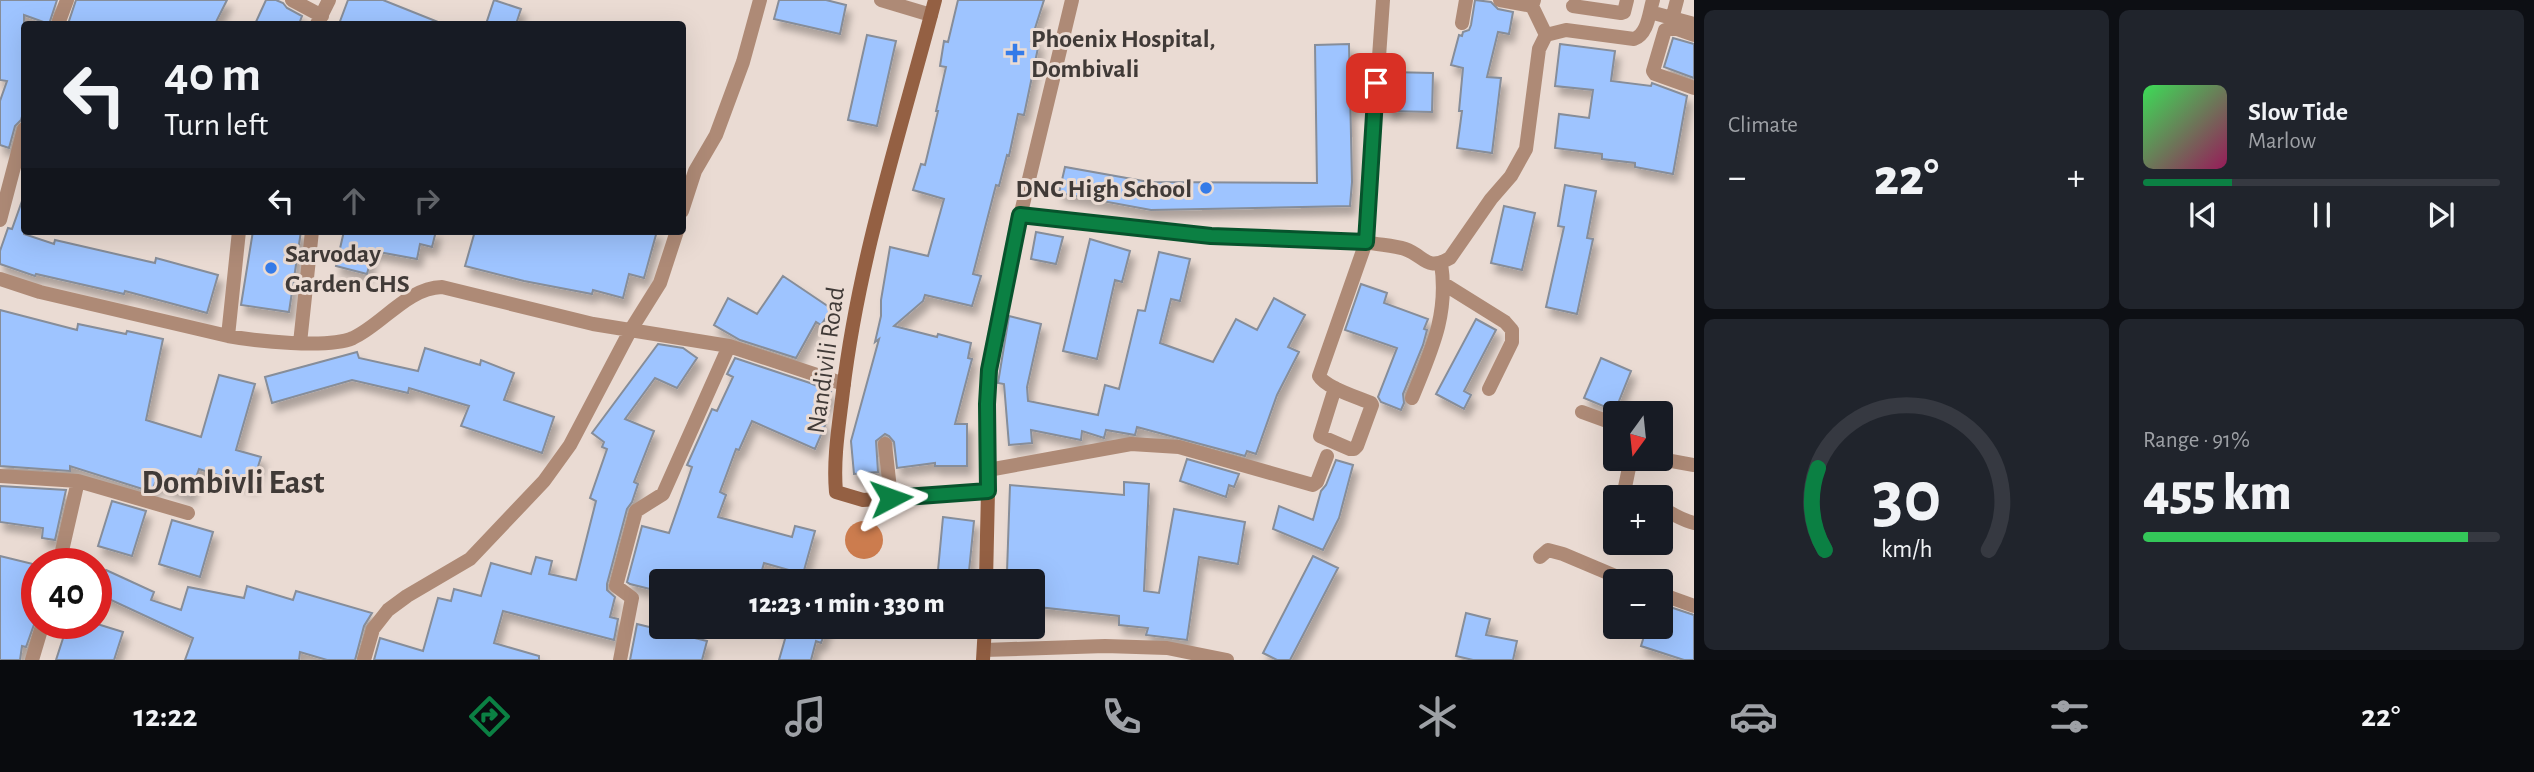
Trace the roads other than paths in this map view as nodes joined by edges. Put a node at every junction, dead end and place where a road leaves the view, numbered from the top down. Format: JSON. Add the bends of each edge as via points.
{"nodes":[{"id":1,"x":67,"y":0,"type":"edge"},
{"id":2,"x":292,"y":0,"type":"edge"},
{"id":3,"x":329,"y":0,"type":"edge"},
{"id":4,"x":760,"y":0,"type":"edge"},
{"id":5,"x":881,"y":0,"type":"edge"},
{"id":6,"x":935,"y":0,"type":"edge"},
{"id":7,"x":1072,"y":0,"type":"edge"},
{"id":8,"x":1383,"y":0,"type":"edge"},
{"id":9,"x":1466,"y":0,"type":"edge"},
{"id":10,"x":1500,"y":0,"type":"edge"},
{"id":11,"x":1627,"y":0,"type":"edge"},
{"id":12,"x":1677,"y":0,"type":"edge"},
{"id":13,"x":1533,"y":3,"type":"edge"},
{"id":14,"x":1574,"y":3,"type":"edge"},
{"id":15,"x":904,"y":4,"type":"edge"},
{"id":16,"x":1651,"y":6,"type":"edge"},
{"id":17,"x":1616,"y":12,"type":"junction"},
{"id":18,"x":931,"y":15,"type":"junction"},
{"id":19,"x":1672,"y":19,"type":"junction"},
{"id":20,"x":319,"y":20,"type":"edge"},
{"id":21,"x":59,"y":21,"type":"edge"},
{"id":22,"x":1462,"y":23,"type":"dead end"},
{"id":23,"x":1694,"y":24,"type":"edge"},
{"id":24,"x":1569,"y":31,"type":"junction"},
{"id":25,"x":1644,"y":31,"type":"junction"},
{"id":26,"x":1546,"y":35,"type":"junction"},
{"id":27,"x":1694,"y":35,"type":"edge"},
{"id":28,"x":1613,"y":36,"type":"junction"},
{"id":29,"x":1662,"y":38,"type":"junction"},
{"id":30,"x":1694,"y":88,"type":"edge"},
{"id":31,"x":21,"y":140,"type":"edge"},
{"id":32,"x":686,"y":199,"type":"edge"},
{"id":33,"x":1020,"y":215,"type":"junction"},
{"id":34,"x":0,"y":220,"type":"edge"},
{"id":35,"x":239,"y":235,"type":"edge"},
{"id":36,"x":312,"y":235,"type":"edge"},
{"id":37,"x":676,"y":235,"type":"edge"},
{"id":38,"x":1366,"y":242,"type":"junction"},
{"id":39,"x":1441,"y":264,"type":"junction"},
{"id":40,"x":0,"y":279,"type":"edge"},
{"id":41,"x":1444,"y":284,"type":"junction"},
{"id":42,"x":630,"y":331,"type":"junction"},
{"id":43,"x":228,"y":336,"type":"junction"},
{"id":44,"x":300,"y":343,"type":"junction"},
{"id":45,"x":729,"y":346,"type":"junction"},
{"id":46,"x":844,"y":384,"type":"junction"},
{"id":47,"x":1335,"y":388,"type":"junction"},
{"id":48,"x":1489,"y":389,"type":"dead end"},
{"id":49,"x":1412,"y":398,"type":"dead end"},
{"id":50,"x":1582,"y":412,"type":"dead end"},
{"id":51,"x":1603,"y":420,"type":"edge"},
{"id":52,"x":885,"y":444,"type":"dead end"},
{"id":53,"x":1327,"y":456,"type":"dead end"},
{"id":54,"x":1673,"y":456,"type":"edge"},
{"id":55,"x":1694,"y":458,"type":"edge"},
{"id":56,"x":1673,"y":461,"type":"edge"},
{"id":57,"x":1694,"y":465,"type":"edge"},
{"id":58,"x":988,"y":470,"type":"junction"},
{"id":59,"x":0,"y":476,"type":"edge"},
{"id":60,"x":78,"y":481,"type":"junction"},
{"id":61,"x":988,"y":491,"type":"junction"},
{"id":62,"x":891,"y":498,"type":"junction"},
{"id":63,"x":187,"y":513,"type":"dead end"},
{"id":64,"x":1673,"y":513,"type":"edge"},
{"id":65,"x":1694,"y":523,"type":"edge"},
{"id":66,"x":63,"y":548,"type":"edge"},
{"id":67,"x":1540,"y":557,"type":"dead end"},
{"id":68,"x":986,"y":569,"type":"edge"},
{"id":69,"x":1603,"y":571,"type":"edge"},
{"id":70,"x":1673,"y":598,"type":"edge"},
{"id":71,"x":1694,"y":606,"type":"edge"},
{"id":72,"x":38,"y":639,"type":"edge"},
{"id":73,"x":1105,"y":653,"type":"edge"},
{"id":74,"x":984,"y":655,"type":"edge"},
{"id":75,"x":32,"y":660,"type":"edge"},
{"id":76,"x":363,"y":660,"type":"edge"},
{"id":77,"x":620,"y":660,"type":"edge"},
{"id":78,"x":1227,"y":660,"type":"edge"}],
"edges":[{"from":1,"to":21,"type":"street"},
{"from":2,"to":20,"type":"street"},
{"from":3,"to":20,"type":"street"},
{"from":4,"to":32,"type":"street","via":[[716,135],[695,171]]},
{"from":5,"to":15,"type":"street"},
{"from":6,"to":18,"type":"street","name":"Nandivili Road"},
{"from":7,"to":33,"type":"street"},
{"from":8,"to":38,"type":"street"},
{"from":9,"to":22,"type":"street"},
{"from":10,"to":13,"type":"street"},
{"from":11,"to":17,"type":"street","via":[[1624,12]]},
{"from":12,"to":19,"type":"street"},
{"from":13,"to":26,"type":"street"},
{"from":14,"to":17,"type":"street"},
{"from":14,"to":24,"type":"street"},
{"from":15,"to":18,"type":"street"},
{"from":16,"to":19,"type":"street"},
{"from":16,"to":25,"type":"street"},
{"from":17,"to":28,"type":"street"},
{"from":18,"to":46,"type":"street","name":"Nandivili Road","via":[[864,261]]},
{"from":19,"to":23,"type":"street"},
{"from":24,"to":26,"type":"street"},
{"from":24,"to":28,"type":"street"},
{"from":25,"to":28,"type":"street","via":[[1634,39]]},
{"from":25,"to":29,"type":"street"},
{"from":26,"to":39,"type":"street","via":[[1539,49],[1526,149],[1511,176]]},
{"from":27,"to":29,"type":"street","via":[[1669,28]]},
{"from":29,"to":30,"type":"street","via":[[1653,71]]},
{"from":31,"to":34,"type":"street"},
{"from":33,"to":38,"type":"street","via":[[1211,236]]},
{"from":33,"to":58,"type":"street","via":[[989,370]]},
{"from":35,"to":43,"type":"street"},
{"from":36,"to":44,"type":"street"},
{"from":37,"to":42,"type":"street","via":[[660,283]]},
{"from":38,"to":39,"type":"street","via":[[1405,249],[1430,264]]},
{"from":38,"to":47,"type":"street","via":[[1320,369],[1322,381]]},
{"from":39,"to":41,"type":"street"},
{"from":40,"to":43,"type":"street"},
{"from":41,"to":48,"type":"street","via":[[1512,330],[1513,342]]},
{"from":41,"to":49,"type":"street","via":[[1437,335]]},
{"from":42,"to":44,"type":"street","via":[[432,287],[353,338]]},
{"from":42,"to":45,"type":"street"},
{"from":42,"to":76,"type":"street","via":[[570,445],[544,481],[470,559],[388,610],[373,629]]},
{"from":43,"to":44,"type":"street"},
{"from":45,"to":46,"type":"street"},
{"from":45,"to":77,"type":"street","via":[[663,494],[636,511],[616,586],[632,598]]},
{"from":46,"to":62,"type":"street","name":"Nandivili Road","via":[[834,468],[836,492],[863,500]]},
{"from":47,"to":47,"type":"street","via":[[1372,405],[1354,449],[1320,436]]},
{"from":50,"to":51,"type":"street"},
{"from":52,"to":62,"type":"street"},
{"from":53,"to":58,"type":"street","via":[[1313,485],[1179,447],[1130,444]]},
{"from":54,"to":55,"type":"street"},
{"from":56,"to":57,"type":"street"},
{"from":58,"to":61,"type":"street"},
{"from":59,"to":60,"type":"street"},
{"from":60,"to":63,"type":"street"},
{"from":60,"to":66,"type":"street"},
{"from":61,"to":62,"type":"street","name":"Nandivili Road"},
{"from":61,"to":68,"type":"street"},
{"from":64,"to":65,"type":"street","via":[[1681,521]]},
{"from":67,"to":69,"type":"street","via":[[1548,550]]},
{"from":70,"to":71,"type":"street"},
{"from":72,"to":75,"type":"street"},
{"from":73,"to":74,"type":"street"},
{"from":73,"to":78,"type":"street","via":[[1167,648]]}]}
